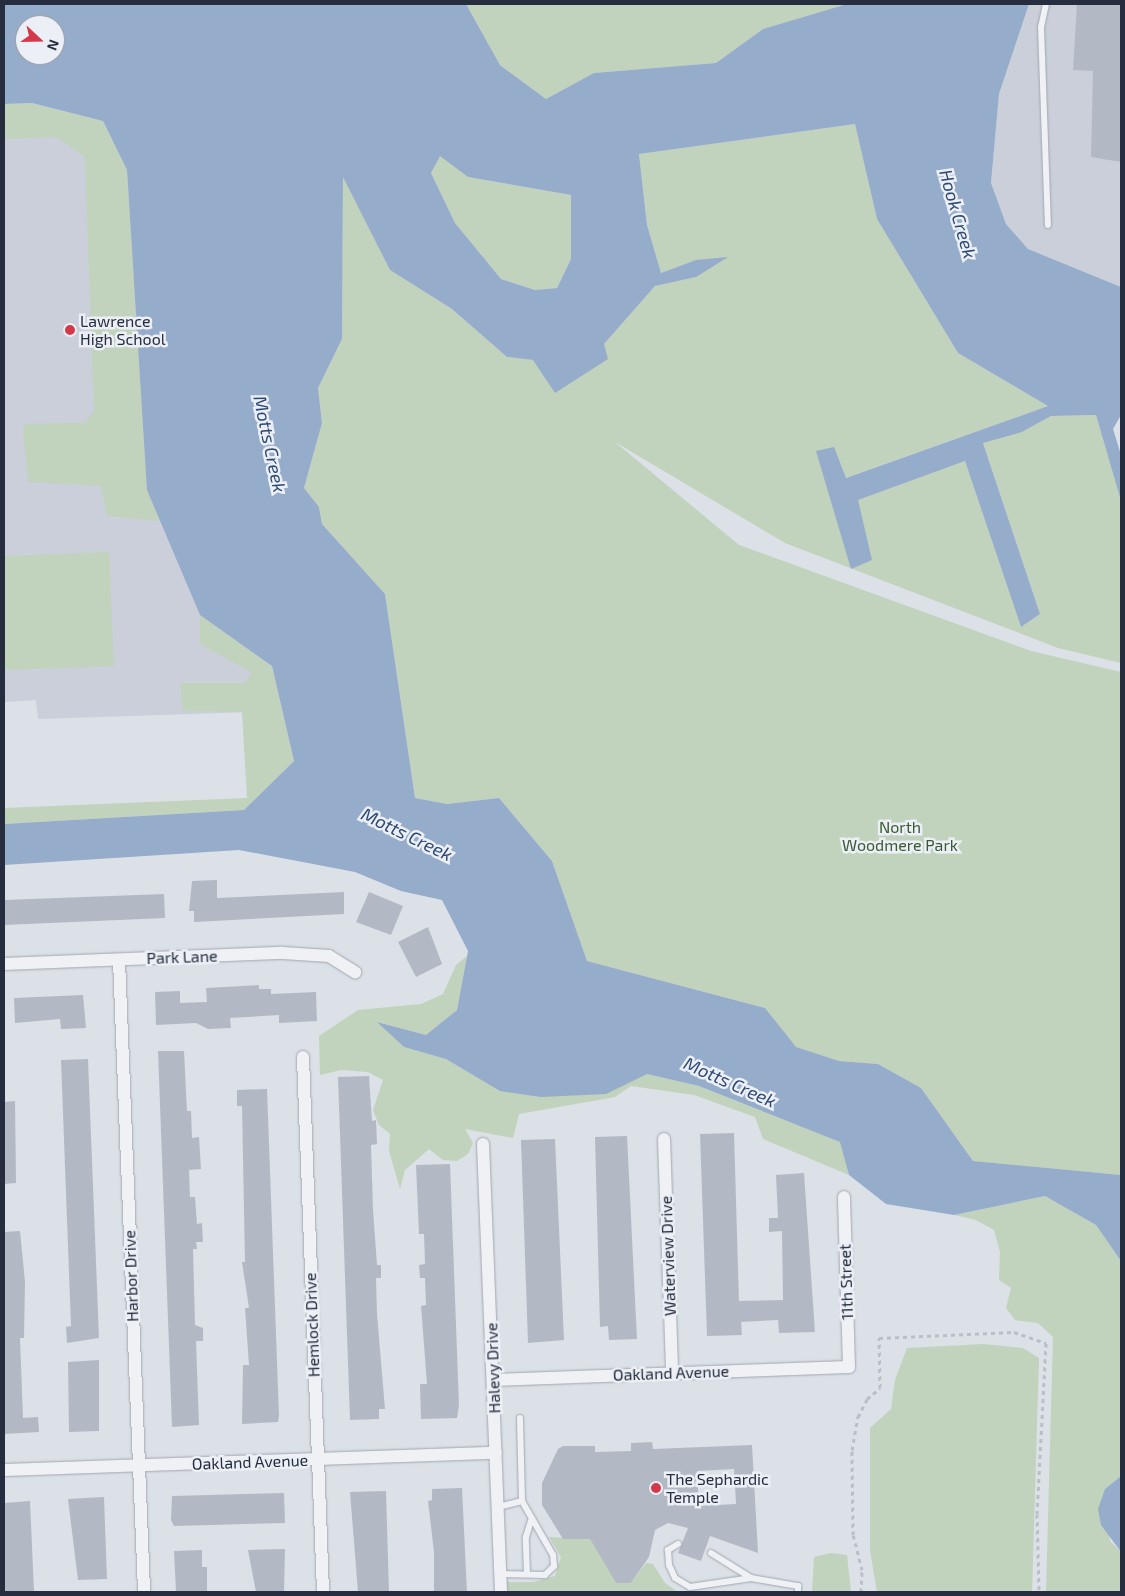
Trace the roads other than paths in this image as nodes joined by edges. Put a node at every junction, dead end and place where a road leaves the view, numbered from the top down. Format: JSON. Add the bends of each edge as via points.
{"nodes":[{"id":1,"x":1046,"y":4,"type":"edge"},
{"id":2,"x":1048,"y":226,"type":"dead end"},
{"id":3,"x":119,"y":960,"type":"junction"},
{"id":4,"x":4,"y":964,"type":"edge"},
{"id":5,"x":355,"y":972,"type":"dead end"},
{"id":6,"x":303,"y":1057,"type":"dead end"},
{"id":7,"x":664,"y":1139,"type":"dead end"},
{"id":8,"x":483,"y":1144,"type":"dead end"},
{"id":9,"x":844,"y":1197,"type":"dead end"},
{"id":10,"x":849,"y":1367,"type":"joint"},
{"id":11,"x":672,"y":1373,"type":"junction"},
{"id":12,"x":493,"y":1380,"type":"junction"},
{"id":13,"x":520,"y":1418,"type":"dead end"},
{"id":14,"x":496,"y":1453,"type":"junction"},
{"id":15,"x":317,"y":1460,"type":"junction"},
{"id":16,"x":138,"y":1465,"type":"junction"},
{"id":17,"x":4,"y":1470,"type":"edge"},
{"id":18,"x":522,"y":1501,"type":"junction"},
{"id":19,"x":498,"y":1507,"type":"junction"},
{"id":20,"x":531,"y":1521,"type":"junction"},
{"id":21,"x":678,"y":1544,"type":"dead end"},
{"id":22,"x":711,"y":1553,"type":"dead end"},
{"id":23,"x":500,"y":1574,"type":"junction"},
{"id":24,"x":528,"y":1574,"type":"junction"},
{"id":25,"x":751,"y":1578,"type":"junction"},
{"id":26,"x":144,"y":1592,"type":"edge"},
{"id":27,"x":323,"y":1592,"type":"edge"},
{"id":28,"x":501,"y":1592,"type":"edge"},
{"id":29,"x":798,"y":1592,"type":"edge"}],
"edges":[{"from":1,"to":2,"type":"lane","via":[[1041,27]]},
{"from":3,"to":4,"type":"street","name":"Park Lane"},
{"from":3,"to":5,"type":"street","name":"Park Lane","via":[[283,954],[329,956]]},
{"from":3,"to":16,"type":"street","name":"Harbor Drive"},
{"from":6,"to":15,"type":"street","name":"Hemlock Drive"},
{"from":7,"to":11,"type":"street","name":"Waterview Drive"},
{"from":8,"to":12,"type":"street","name":"Halevy Drive"},
{"from":9,"to":10,"type":"street","name":"11th Street"},
{"from":10,"to":11,"type":"street","name":"Oakland Avenue"},
{"from":11,"to":12,"type":"street","name":"Oakland Avenue"},
{"from":12,"to":14,"type":"street","name":"Halevy Drive"},
{"from":13,"to":18,"type":"lane"},
{"from":14,"to":15,"type":"street","name":"Oakland Avenue"},
{"from":14,"to":19,"type":"street","name":"Halevy Drive"},
{"from":15,"to":16,"type":"street","name":"Oakland Avenue"},
{"from":15,"to":27,"type":"street","name":"Hemlock Drive"},
{"from":16,"to":17,"type":"street","name":"Oakland Avenue"},
{"from":16,"to":26,"type":"street","name":"Harbor Drive"},
{"from":18,"to":19,"type":"lane"},
{"from":18,"to":20,"type":"lane"},
{"from":19,"to":23,"type":"street","name":"Halevy Drive"},
{"from":20,"to":24,"type":"lane","via":[[526,1537]]},
{"from":20,"to":24,"type":"lane","via":[[553,1555],[554,1566],[545,1575]]},
{"from":21,"to":25,"type":"lane","via":[[668,1550],[669,1565],[675,1578],[690,1587]]},
{"from":22,"to":25,"type":"lane"},
{"from":23,"to":24,"type":"lane"},
{"from":23,"to":28,"type":"street","name":"Halevy Drive"},
{"from":25,"to":29,"type":"lane","via":[[798,1586]]}]}
